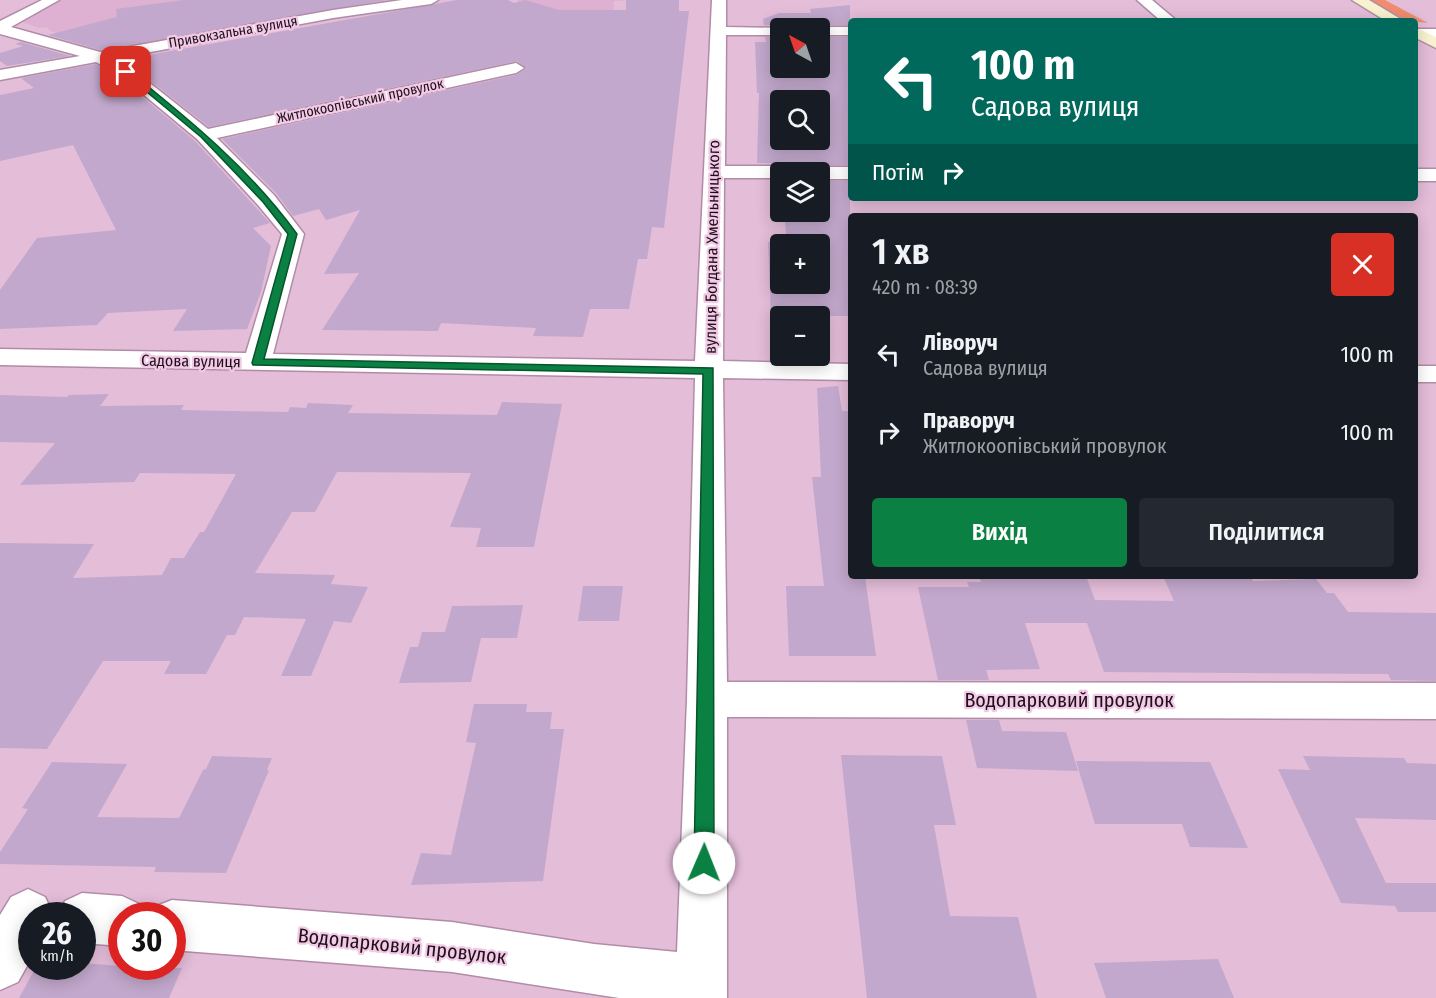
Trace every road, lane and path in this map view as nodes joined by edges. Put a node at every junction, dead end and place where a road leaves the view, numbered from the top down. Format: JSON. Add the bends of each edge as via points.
{"nodes":[{"id":1,"x":52,"y":0,"type":"edge"},
{"id":2,"x":431,"y":0,"type":"edge"},
{"id":3,"x":1144,"y":0,"type":"edge"},
{"id":4,"x":1359,"y":0,"type":"edge"},
{"id":5,"x":719,"y":15,"type":"edge"},
{"id":6,"x":1166,"y":18,"type":"edge"},
{"id":7,"x":1392,"y":18,"type":"edge"},
{"id":8,"x":0,"y":28,"type":"edge"},
{"id":9,"x":770,"y":28,"type":"edge"},
{"id":10,"x":830,"y":31,"type":"edge"},
{"id":11,"x":848,"y":31,"type":"edge"},
{"id":12,"x":1418,"y":32,"type":"edge"},
{"id":13,"x":1418,"y":33,"type":"edge"},
{"id":14,"x":1436,"y":33,"type":"edge"},
{"id":15,"x":1436,"y":43,"type":"edge"},
{"id":16,"x":97,"y":56,"type":"junction"},
{"id":17,"x":516,"y":68,"type":"dead end"},
{"id":18,"x":0,"y":75,"type":"edge"},
{"id":19,"x":204,"y":135,"type":"junction"},
{"id":20,"x":715,"y":172,"type":"junction"},
{"id":21,"x":770,"y":172,"type":"edge"},
{"id":22,"x":830,"y":173,"type":"edge"},
{"id":23,"x":848,"y":173,"type":"edge"},
{"id":24,"x":1418,"y":175,"type":"edge"},
{"id":25,"x":1436,"y":175,"type":"edge"},
{"id":26,"x":0,"y":357,"type":"edge"},
{"id":27,"x":257,"y":363,"type":"junction"},
{"id":28,"x":709,"y":371,"type":"junction"},
{"id":29,"x":848,"y":372,"type":"edge"},
{"id":30,"x":1418,"y":374,"type":"edge"},
{"id":31,"x":1436,"y":374,"type":"edge"},
{"id":32,"x":707,"y":699,"type":"junction"},
{"id":33,"x":1434,"y":704,"type":"edge"},
{"id":34,"x":18,"y":923,"type":"edge"},
{"id":35,"x":186,"y":926,"type":"edge"},
{"id":36,"x":0,"y":964,"type":"edge"},
{"id":37,"x":701,"y":989,"type":"edge"}],
"edges":[{"from":1,"to":8,"type":"street"},
{"from":2,"to":16,"type":"street","name":"Привокзальна вулиця"},
{"from":3,"to":6,"type":"street"},
{"from":4,"to":7,"type":"main road"},
{"from":5,"to":9,"type":"street"},
{"from":5,"to":20,"type":"street","name":"вулиця Богдана Хмельницького"},
{"from":8,"to":16,"type":"street"},
{"from":10,"to":11,"type":"street"},
{"from":12,"to":14,"type":"street"},
{"from":13,"to":15,"type":"main road"},
{"from":16,"to":18,"type":"street","name":"Привокзальна вулиця"},
{"from":16,"to":19,"type":"street","via":[[144,85]]},
{"from":17,"to":19,"type":"street","name":"Житлокоопівський провулок"},
{"from":19,"to":27,"type":"street","via":[[266,200],[292,234]]},
{"from":20,"to":21,"type":"street"},
{"from":20,"to":28,"type":"street","name":"вулиця Богдана Хмельницького"},
{"from":22,"to":23,"type":"street"},
{"from":24,"to":25,"type":"street"},
{"from":26,"to":27,"type":"street","name":"Садова вулиця"},
{"from":27,"to":28,"type":"street","name":"Садова вулиця"},
{"from":28,"to":29,"type":"street","name":"Садова вулиця"},
{"from":28,"to":32,"type":"street","name":"вулиця Богдана Хмельницького"},
{"from":30,"to":31,"type":"street"},
{"from":32,"to":33,"type":"street","name":"Водопарковий провулок"},
{"from":32,"to":37,"type":"street","name":"вулиця Богдана Хмельницького"},
{"from":34,"to":36,"type":"street"},
{"from":35,"to":37,"type":"street","name":"Водопарковий провулок","via":[[452,947]]}]}
